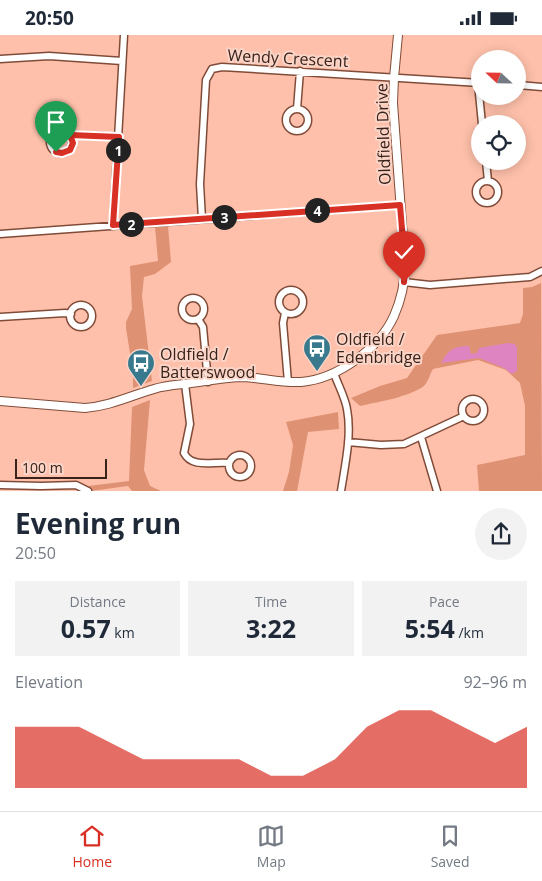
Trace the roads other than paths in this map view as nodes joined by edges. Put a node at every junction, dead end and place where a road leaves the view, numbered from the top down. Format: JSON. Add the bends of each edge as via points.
{"nodes":[{"id":1,"x":124,"y":35,"type":"edge"},
{"id":2,"x":398,"y":35,"type":"edge"},
{"id":3,"x":0,"y":59,"type":"edge"},
{"id":4,"x":122,"y":61,"type":"junction"},
{"id":5,"x":300,"y":71,"type":"junction"},
{"id":6,"x":394,"y":78,"type":"junction"},
{"id":7,"x":471,"y":83,"type":"edge"},
{"id":8,"x":526,"y":86,"type":"edge"},
{"id":9,"x":542,"y":87,"type":"edge"},
{"id":10,"x":298,"y":109,"type":"dead end"},
{"id":11,"x":70,"y":135,"type":"dead end"},
{"id":12,"x":119,"y":137,"type":"junction"},
{"id":13,"x":487,"y":170,"type":"edge"},
{"id":14,"x":488,"y":181,"type":"dead end"},
{"id":15,"x":400,"y":205,"type":"junction"},
{"id":16,"x":202,"y":219,"type":"junction"},
{"id":17,"x":113,"y":225,"type":"junction"},
{"id":18,"x":0,"y":234,"type":"edge"},
{"id":19,"x":542,"y":271,"type":"edge"},
{"id":20,"x":404,"y":282,"type":"junction"},
{"id":21,"x":286,"y":313,"type":"dead end"},
{"id":22,"x":71,"y":314,"type":"dead end"},
{"id":23,"x":0,"y":317,"type":"edge"},
{"id":24,"x":198,"y":319,"type":"dead end"},
{"id":25,"x":334,"y":373,"type":"junction"},
{"id":26,"x":288,"y":381,"type":"junction"},
{"id":27,"x":208,"y":382,"type":"junction"},
{"id":28,"x":185,"y":384,"type":"junction"},
{"id":29,"x":0,"y":401,"type":"edge"},
{"id":30,"x":464,"y":416,"type":"dead end"},
{"id":31,"x":421,"y":437,"type":"junction"},
{"id":32,"x":348,"y":442,"type":"junction"},
{"id":33,"x":228,"y":463,"type":"dead end"},
{"id":34,"x":0,"y":485,"type":"edge"},
{"id":35,"x":88,"y":491,"type":"edge"},
{"id":36,"x":341,"y":491,"type":"edge"},
{"id":37,"x":437,"y":491,"type":"edge"}],
"edges":[{"from":1,"to":4,"type":"street"},
{"from":2,"to":6,"type":"street","name":"Oldfield Drive"},
{"from":3,"to":4,"type":"street","via":[[49,56]]},
{"from":4,"to":12,"type":"street"},
{"from":5,"to":6,"type":"street","name":"Wendy Crescent"},
{"from":5,"to":10,"type":"street"},
{"from":5,"to":16,"type":"street","name":"Wendy Crescent","via":[[212,69],[206,80],[200,184]]},
{"from":6,"to":7,"type":"street","name":"Wendy Crescent"},
{"from":6,"to":15,"type":"street","name":"Oldfield Drive"},
{"from":8,"to":9,"type":"street"},
{"from":11,"to":12,"type":"street"},
{"from":12,"to":17,"type":"street"},
{"from":13,"to":14,"type":"street"},
{"from":15,"to":16,"type":"street"},
{"from":15,"to":20,"type":"street","name":"Oldfield Drive"},
{"from":16,"to":17,"type":"street"},
{"from":17,"to":18,"type":"street"},
{"from":19,"to":20,"type":"street","via":[[530,277],[457,283],[430,285]]},
{"from":20,"to":25,"type":"street","name":"Oldfield Drive","via":[[394,317],[377,342]]},
{"from":21,"to":26,"type":"street","via":[[283,323]]},
{"from":22,"to":23,"type":"street"},
{"from":24,"to":27,"type":"street","via":[[203,327]]},
{"from":25,"to":26,"type":"street","name":"Oldfield Drive","via":[[302,382]]},
{"from":25,"to":32,"type":"street","via":[[347,410]]},
{"from":26,"to":27,"type":"street","name":"Oldfield Drive","via":[[243,377]]},
{"from":27,"to":28,"type":"street","name":"Oldfield Drive"},
{"from":28,"to":29,"type":"street","name":"Oldfield Drive","via":[[156,388],[98,407]]},
{"from":28,"to":33,"type":"street","via":[[190,424],[184,453],[186,458],[196,463]]},
{"from":30,"to":31,"type":"street"},
{"from":31,"to":32,"type":"street","via":[[389,445]]},
{"from":31,"to":37,"type":"street"},
{"from":32,"to":36,"type":"street"},
{"from":34,"to":35,"type":"street","via":[[76,485]]}]}
